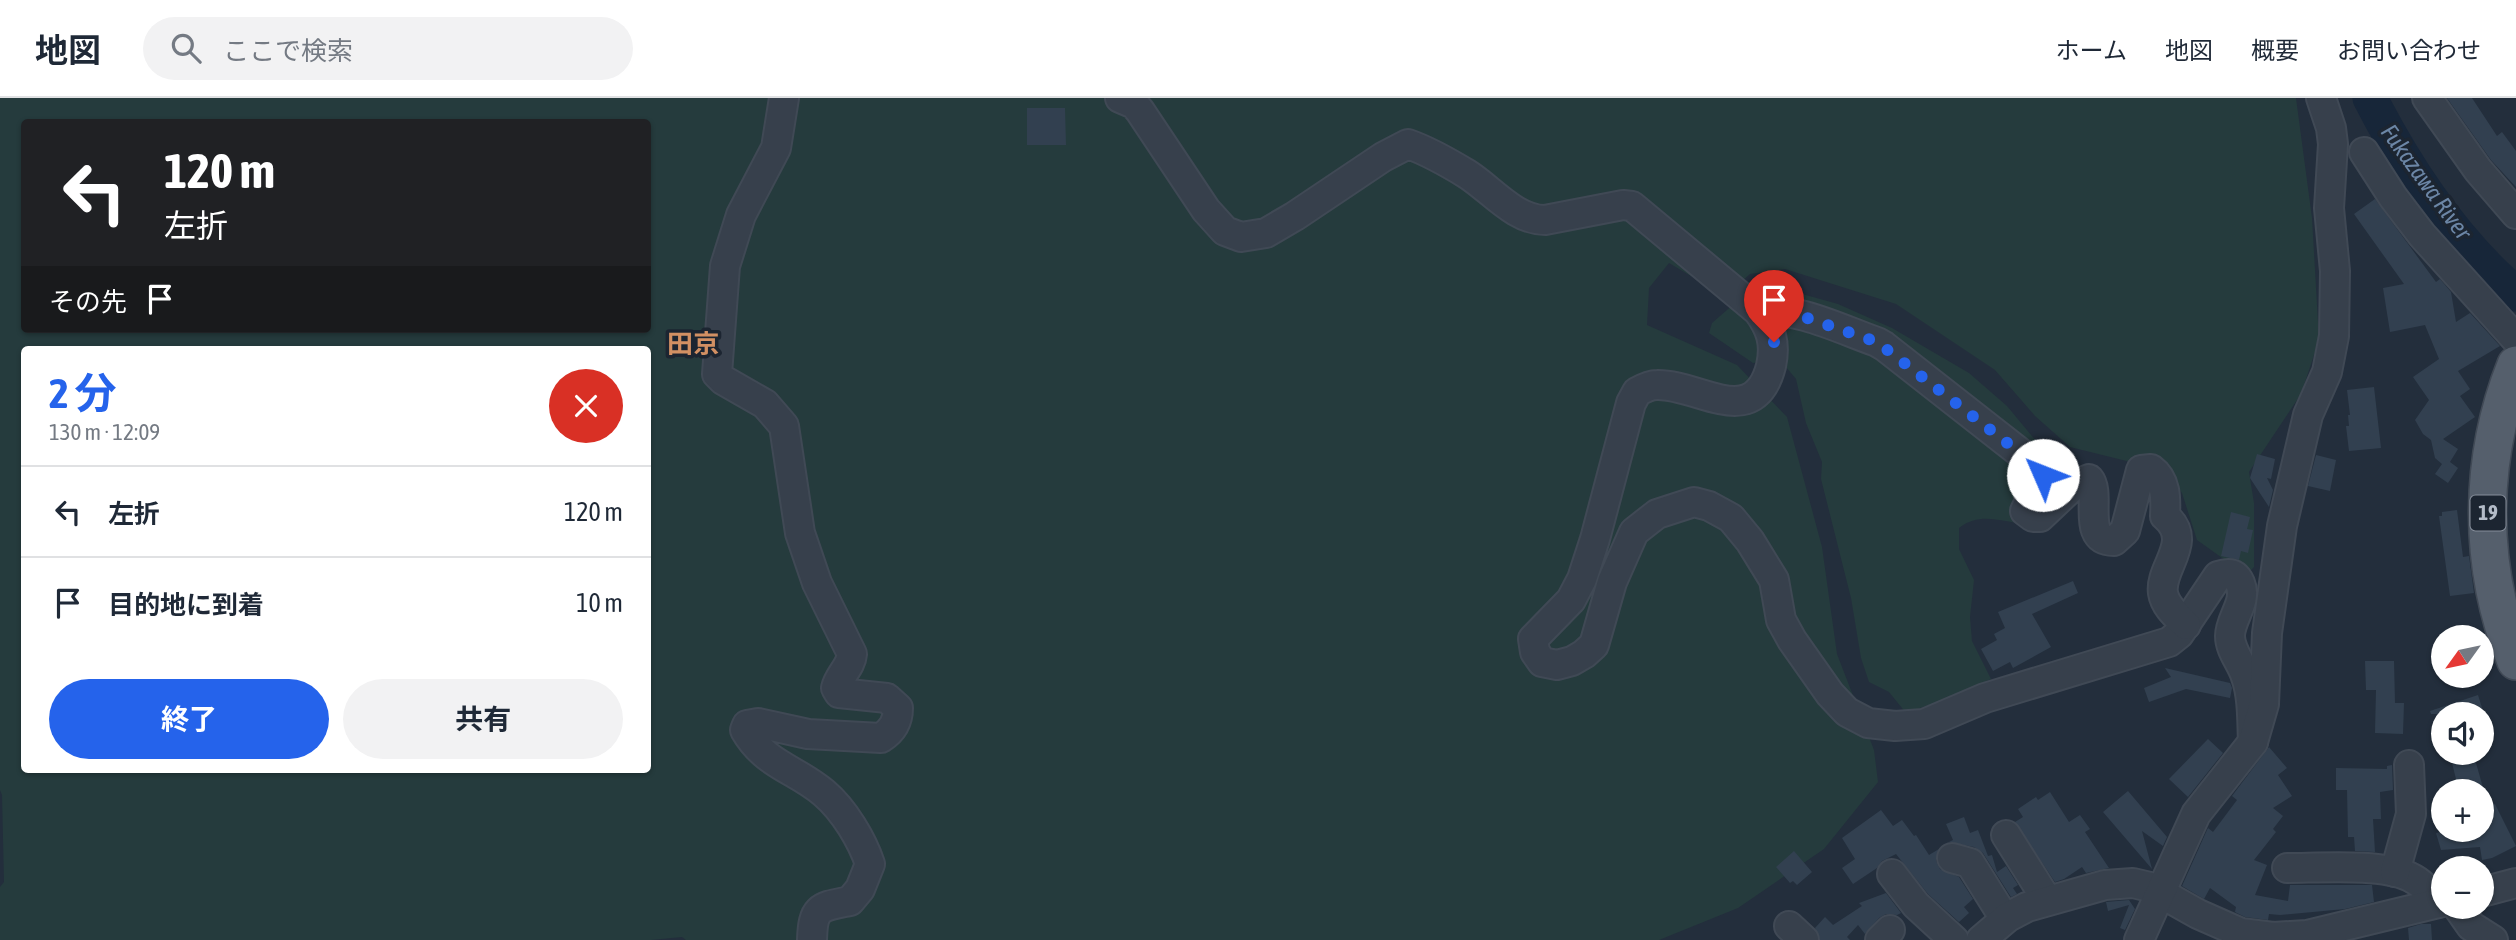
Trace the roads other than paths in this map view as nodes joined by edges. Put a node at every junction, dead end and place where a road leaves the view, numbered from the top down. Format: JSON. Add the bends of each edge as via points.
{"nodes":[{"id":1,"x":784,"y":98,"type":"edge"},
{"id":2,"x":1120,"y":98,"type":"edge"},
{"id":3,"x":2321,"y":98,"type":"edge"},
{"id":4,"x":2427,"y":98,"type":"edge"},
{"id":5,"x":2364,"y":152,"type":"dead end"},
{"id":6,"x":2516,"y":214,"type":"edge"},
{"id":7,"x":1758,"y":311,"type":"junction"},
{"id":8,"x":2516,"y":339,"type":"edge"},
{"id":9,"x":2516,"y":365,"type":"edge"},
{"id":10,"x":2186,"y":625,"type":"junction"},
{"id":11,"x":2516,"y":661,"type":"edge"},
{"id":12,"x":2253,"y":743,"type":"junction"},
{"id":13,"x":2409,"y":765,"type":"dead end"},
{"id":14,"x":2006,"y":835,"type":"dead end"},
{"id":15,"x":1952,"y":858,"type":"dead end"},
{"id":16,"x":2287,"y":868,"type":"dead end"},
{"id":17,"x":2395,"y":872,"type":"junction"},
{"id":18,"x":1892,"y":874,"type":"dead end"},
{"id":19,"x":2516,"y":883,"type":"edge"},
{"id":20,"x":2494,"y":889,"type":"edge"},
{"id":21,"x":2159,"y":892,"type":"junction"},
{"id":22,"x":2431,"y":893,"type":"edge"},
{"id":23,"x":2048,"y":900,"type":"junction"},
{"id":24,"x":2431,"y":909,"type":"edge"},
{"id":25,"x":2006,"y":919,"type":"junction"},
{"id":26,"x":2463,"y":919,"type":"edge"},
{"id":27,"x":2361,"y":931,"type":"edge"},
{"id":28,"x":812,"y":940,"type":"edge"},
{"id":29,"x":1954,"y":940,"type":"edge"},
{"id":30,"x":1981,"y":940,"type":"edge"},
{"id":31,"x":2139,"y":940,"type":"edge"},
{"id":32,"x":2493,"y":940,"type":"edge"}],
"edges":[{"from":1,"to":28,"type":"street","via":[[776,148],[741,215],[725,266],[717,374],[765,404],[784,426],[800,533],[817,583],[852,654],[836,688],[839,693],[887,698],[898,708],[894,726],[881,738],[808,734],[758,723],[745,730],[766,757],[823,792],[865,847],[870,864],[860,889],[850,901],[819,909],[812,923]]},
{"from":2,"to":7,"type":"street","via":[[1140,111],[1206,210],[1233,236],[1266,233],[1408,144],[1467,174],[1535,220],[1632,206]]},
{"from":3,"to":12,"type":"street","via":[[2333,144],[2329,208],[2335,271],[2334,336],[2327,372],[2308,415],[2283,526],[2267,633],[2264,704]]},
{"from":4,"to":6,"type":"street","via":[[2477,170]]},
{"from":5,"to":8,"type":"street","via":[[2421,235]]},
{"from":7,"to":10,"type":"street","via":[[1773,309],[1818,321],[1884,346],[2037,466],[2043,475],[2025,511],[2033,517],[2040,517],[2074,485],[2089,479],[2099,536],[2114,541],[2125,531],[2141,470],[2158,474],[2164,487],[2165,516],[2176,534],[2163,594]]},
{"from":7,"to":10,"type":"street","via":[[1772,333],[1773,356],[1769,374],[1751,397],[1734,403],[1656,385],[1637,392],[1582,579],[1571,600],[1533,639],[1542,662],[1572,661],[1594,645],[1612,582],[1634,532],[1657,514],[1694,502],[1731,518],[1750,541],[1773,580],[1781,620],[1792,640],[1830,694],[1847,712],[1868,723],[1924,724],[1985,698],[2169,642]]},
{"from":9,"to":11,"type":"main road","number":"19","via":[[2492,440],[2487,502],[2491,574]]},
{"from":10,"to":12,"type":"street","via":[[2218,576],[2227,573],[2240,582],[2243,594],[2230,639],[2249,687]]},
{"from":12,"to":21,"type":"street","via":[[2196,814]]},
{"from":13,"to":17,"type":"street","via":[[2411,814]]},
{"from":14,"to":23,"type":"street"},
{"from":15,"to":25,"type":"street","via":[[1970,863]]},
{"from":16,"to":17,"type":"street"},
{"from":17,"to":22,"type":"street","via":[[2411,877]]},
{"from":18,"to":29,"type":"street"},
{"from":19,"to":20,"type":"street"},
{"from":21,"to":23,"type":"street","via":[[2133,883],[2105,885]]},
{"from":21,"to":27,"type":"street","via":[[2241,933],[2273,937]]},
{"from":21,"to":31,"type":"street"},
{"from":23,"to":25,"type":"street"},
{"from":24,"to":27,"type":"street"},
{"from":25,"to":30,"type":"street"},
{"from":26,"to":32,"type":"street"}]}
